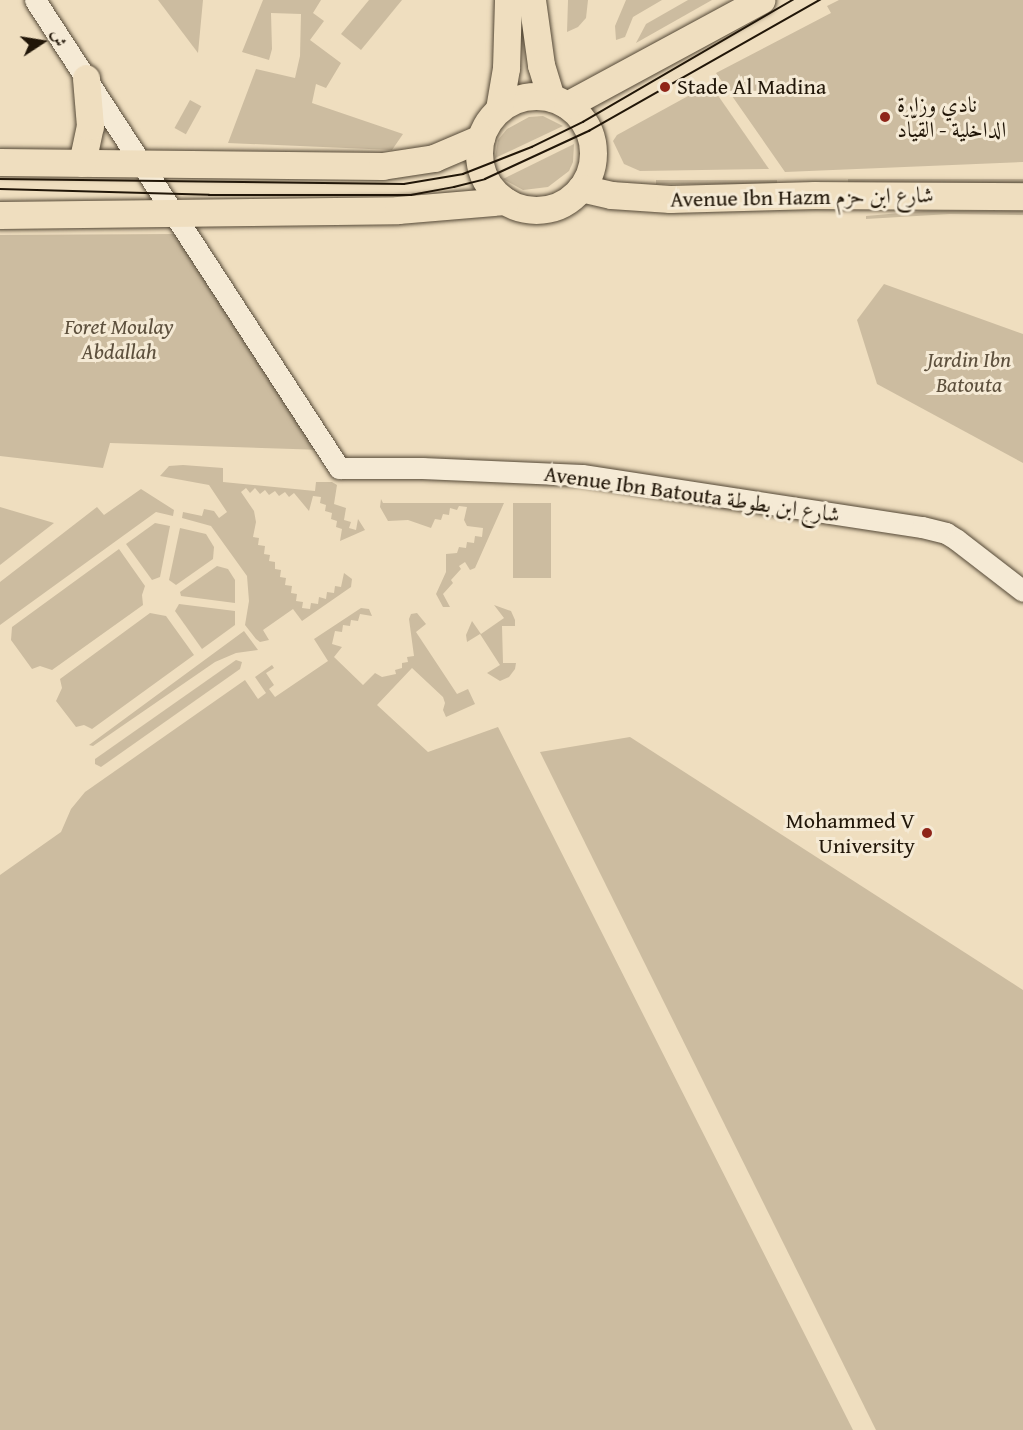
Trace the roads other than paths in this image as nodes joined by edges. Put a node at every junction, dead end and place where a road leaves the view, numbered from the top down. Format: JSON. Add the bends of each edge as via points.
{"nodes":[{"id":1,"x":35,"y":0,"type":"edge"},
{"id":2,"x":508,"y":0,"type":"edge"},
{"id":3,"x":532,"y":0,"type":"edge"},
{"id":4,"x":760,"y":0,"type":"edge"},
{"id":5,"x":86,"y":78,"type":"junction"},
{"id":6,"x":559,"y":101,"type":"junction"},
{"id":7,"x":500,"y":109,"type":"junction"},
{"id":8,"x":481,"y":138,"type":"junction"},
{"id":9,"x":0,"y":162,"type":"edge"},
{"id":10,"x":82,"y":163,"type":"junction"},
{"id":11,"x":141,"y":163,"type":"junction"},
{"id":12,"x":581,"y":188,"type":"junction"},
{"id":13,"x":1023,"y":196,"type":"edge"},
{"id":14,"x":506,"y":201,"type":"junction"},
{"id":15,"x":175,"y":214,"type":"junction"},
{"id":16,"x":0,"y":215,"type":"edge"},
{"id":17,"x":1023,"y":591,"type":"edge"}],
"edges":[{"from":1,"to":5,"type":"street"},
{"from":2,"to":7,"type":"main road"},
{"from":3,"to":6,"type":"main road","via":[[541,65]]},
{"from":4,"to":6,"type":"main road"},
{"from":5,"to":10,"type":"main road","via":[[90,126]]},
{"from":5,"to":11,"type":"street"},
{"from":6,"to":7,"type":"main road","via":[[521,98]]},
{"from":6,"to":12,"type":"main road","via":[[584,122],[592,143],[591,166]]},
{"from":7,"to":8,"type":"main road"},
{"from":8,"to":11,"type":"main road","via":[[434,158],[382,166]]},
{"from":8,"to":14,"type":"main road","via":[[479,158],[485,179]]},
{"from":9,"to":10,"type":"main road"},
{"from":10,"to":11,"type":"main road"},
{"from":11,"to":15,"type":"street"},
{"from":12,"to":13,"type":"main road","name":"Avenue Ibn Hazm شارع ابن حزم","via":[[611,195],[670,199]]},
{"from":12,"to":14,"type":"main road","via":[[563,203],[540,210],[528,210]]},
{"from":14,"to":15,"type":"main road","via":[[398,210]]},
{"from":15,"to":16,"type":"main road"},
{"from":15,"to":17,"type":"street","name":"Avenue Ibn Batouta شارع ابن بطوطة","via":[[339,468],[582,475],[922,527],[951,537]]}]}
